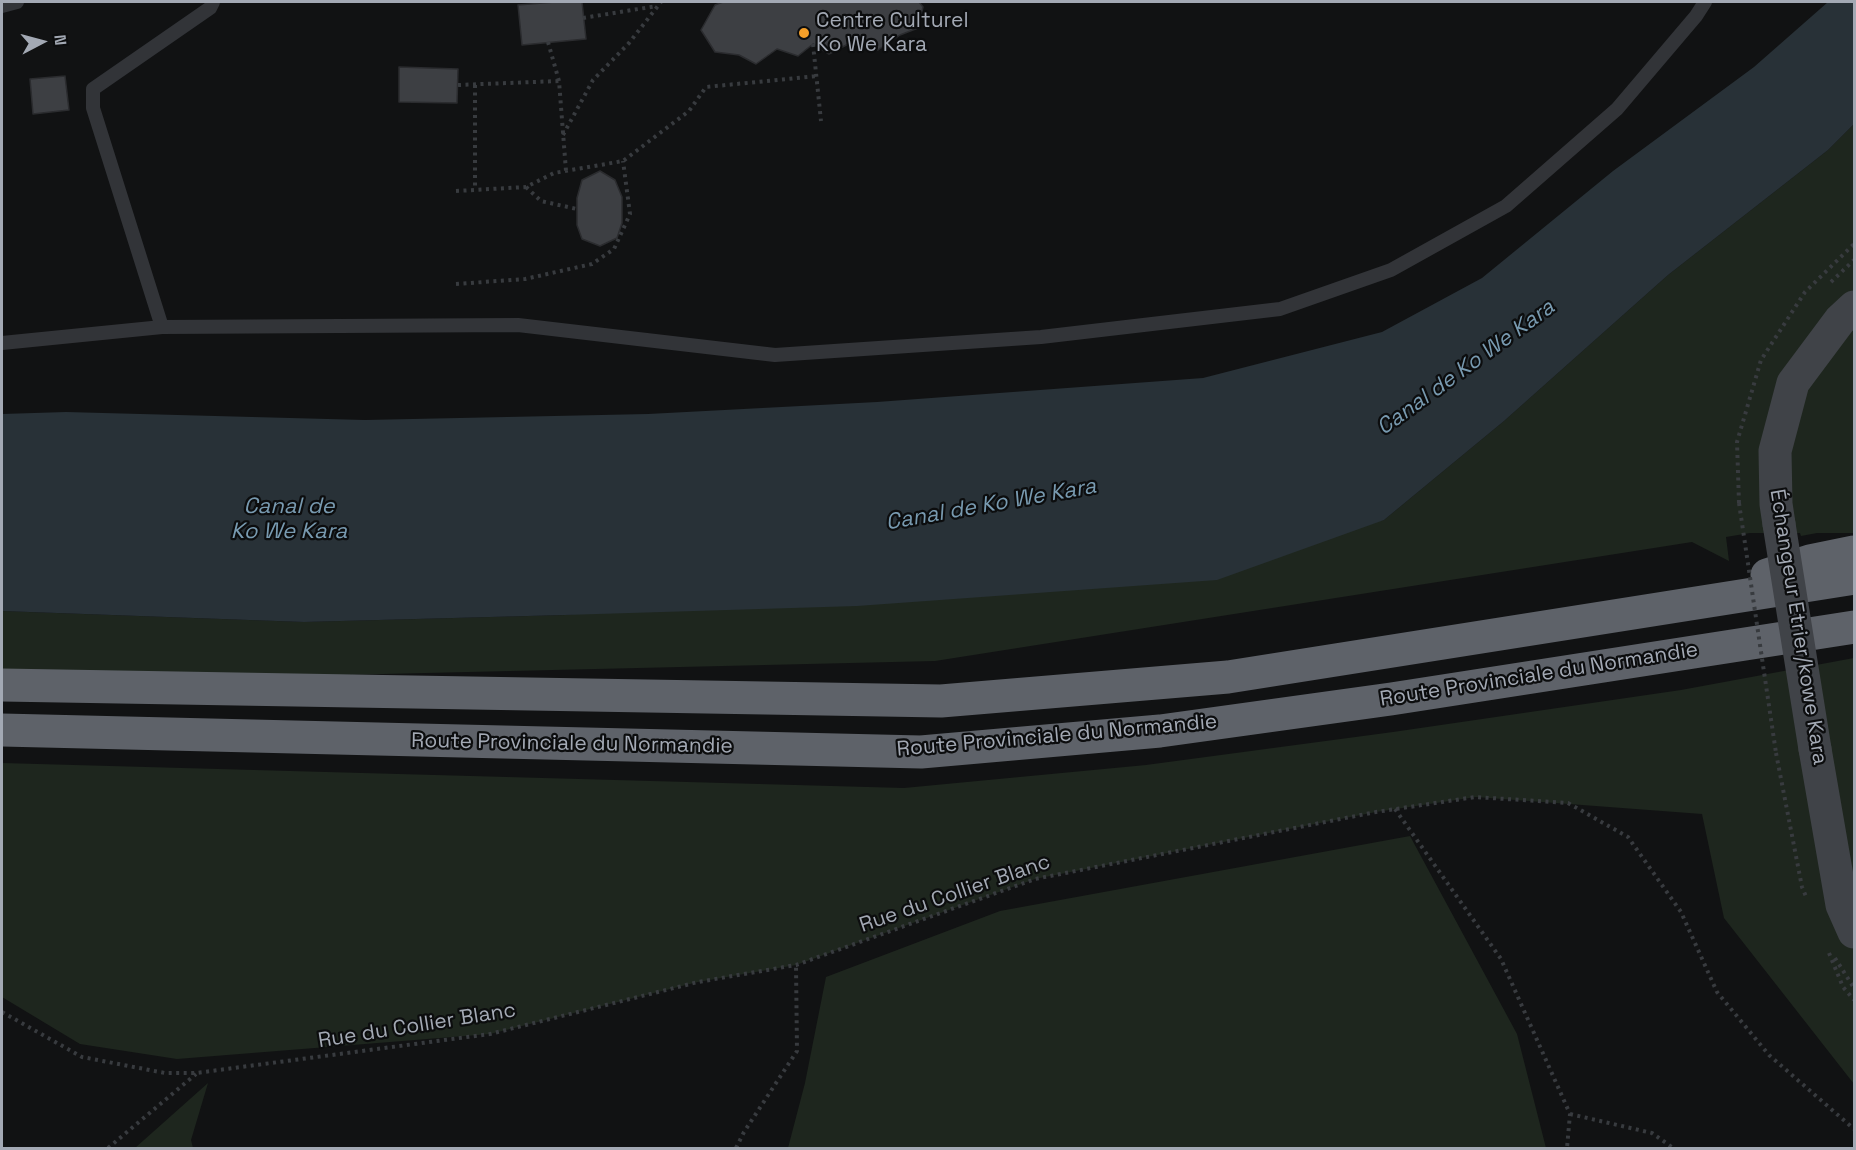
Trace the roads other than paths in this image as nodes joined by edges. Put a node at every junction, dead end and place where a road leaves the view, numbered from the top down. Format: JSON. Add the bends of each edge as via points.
{"nodes":[{"id":1,"x":16,"y":2,"type":"edge"},
{"id":2,"x":213,"y":2,"type":"edge"},
{"id":3,"x":1705,"y":2,"type":"edge"},
{"id":4,"x":2,"y":6,"type":"edge"},
{"id":5,"x":1854,"y":307,"type":"edge"},
{"id":6,"x":162,"y":327,"type":"junction"},
{"id":7,"x":2,"y":343,"type":"edge"},
{"id":8,"x":1854,"y":552,"type":"edge"},
{"id":9,"x":1854,"y":578,"type":"edge"},
{"id":10,"x":1704,"y":600,"type":"junction"},
{"id":11,"x":1854,"y":627,"type":"edge"},
{"id":12,"x":1717,"y":647,"type":"junction"},
{"id":13,"x":1854,"y":649,"type":"edge"},
{"id":14,"x":2,"y":685,"type":"edge"},
{"id":15,"x":2,"y":730,"type":"edge"},
{"id":16,"x":1854,"y":932,"type":"edge"}],
"edges":[{"from":1,"to":4,"type":"lane"},
{"from":2,"to":6,"type":"lane","via":[[210,8],[93,89],[93,108]]},
{"from":3,"to":6,"type":"lane","via":[[1617,109],[1506,206],[1391,270],[1280,309],[1041,337],[774,354],[518,325]]},
{"from":5,"to":16,"type":"main road","name":"Échangeur Etrier/kowe Kara","bridge":true,"via":[[1793,383],[1775,451],[1776,504],[1815,749],[1842,905]]},
{"from":6,"to":7,"type":"lane"},
{"from":8,"to":10,"type":"highway","via":[[1801,564]]},
{"from":9,"to":10,"type":"highway","name":"Route Provinciale du Normandie"},
{"from":10,"to":14,"type":"highway","name":"Route Provinciale du Normandie","via":[[1228,677],[941,700]]},
{"from":11,"to":12,"type":"highway","name":"Route Provinciale du Normandie"},
{"from":12,"to":13,"type":"highway"},
{"from":12,"to":15,"type":"highway","name":"Route Provinciale du Normandie","via":[[1160,731],[921,752]]}]}
